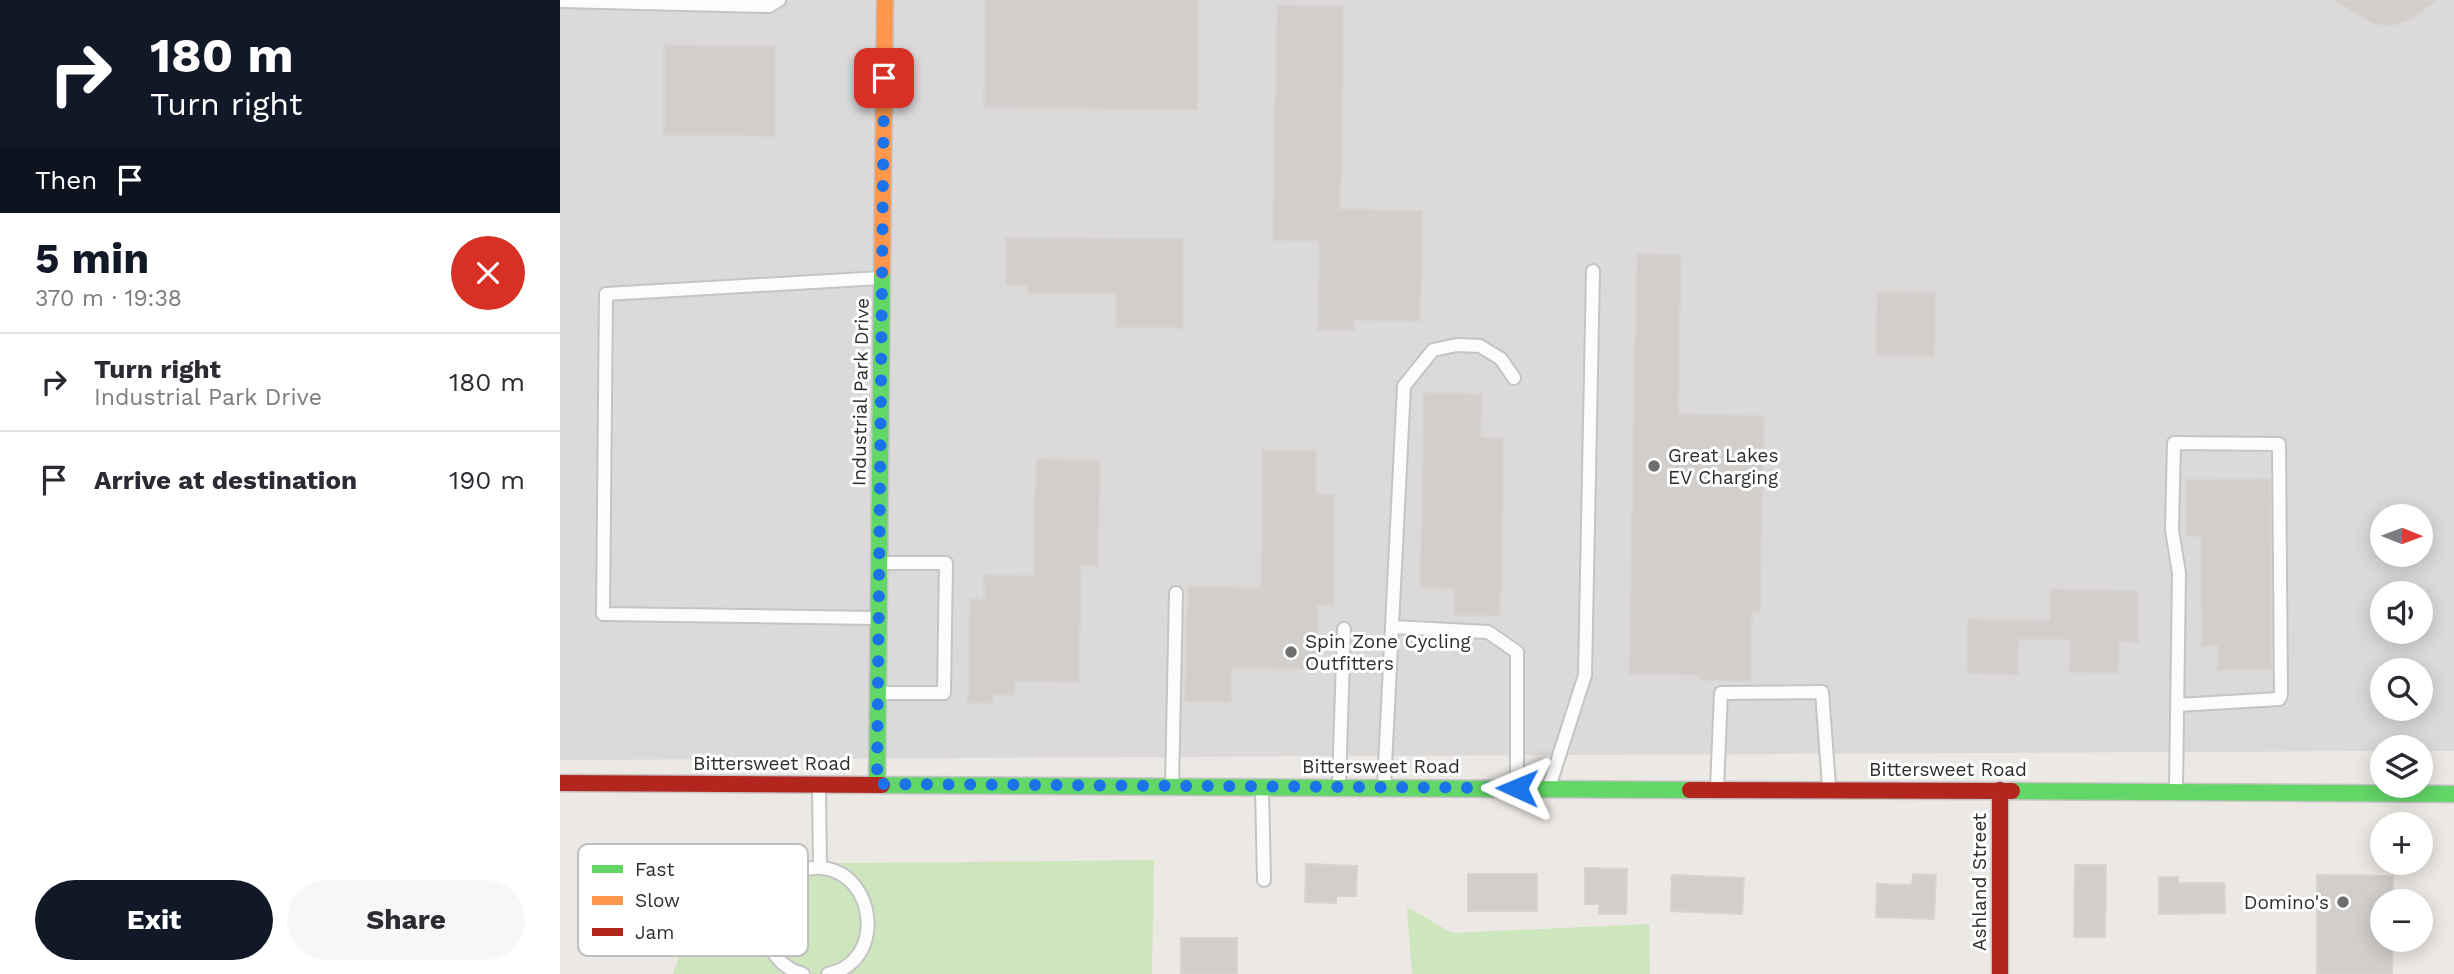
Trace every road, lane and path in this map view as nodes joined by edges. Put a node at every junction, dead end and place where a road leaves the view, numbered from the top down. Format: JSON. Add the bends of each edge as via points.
{"nodes":[{"id":1,"x":779,"y":0,"type":"edge"},
{"id":2,"x":885,"y":0,"type":"edge"},
{"id":3,"x":560,"y":1,"type":"edge"},
{"id":4,"x":1593,"y":271,"type":"dead end"},
{"id":5,"x":883,"y":278,"type":"junction"},
{"id":6,"x":1514,"y":378,"type":"dead end"},
{"id":7,"x":880,"y":563,"type":"junction"},
{"id":8,"x":1176,"y":593,"type":"dead end"},
{"id":9,"x":879,"y":618,"type":"junction"},
{"id":10,"x":1393,"y":627,"type":"junction"},
{"id":11,"x":1344,"y":629,"type":"dead end"},
{"id":12,"x":878,"y":692,"type":"junction"},
{"id":13,"x":2178,"y":705,"type":"junction"},
{"id":14,"x":560,"y":783,"type":"edge"},
{"id":15,"x":818,"y":784,"type":"junction"},
{"id":16,"x":877,"y":784,"type":"junction"},
{"id":17,"x":1172,"y":786,"type":"junction"},
{"id":18,"x":1262,"y":786,"type":"junction"},
{"id":19,"x":1339,"y":787,"type":"junction"},
{"id":20,"x":1384,"y":787,"type":"junction"},
{"id":21,"x":1517,"y":788,"type":"junction"},
{"id":22,"x":1549,"y":788,"type":"junction"},
{"id":23,"x":1717,"y":789,"type":"junction"},
{"id":24,"x":1829,"y":789,"type":"junction"},
{"id":25,"x":2000,"y":790,"type":"junction"},
{"id":26,"x":2176,"y":792,"type":"junction"},
{"id":27,"x":2454,"y":794,"type":"edge"},
{"id":28,"x":820,"y":867,"type":"junction"},
{"id":29,"x":808,"y":868,"type":"edge"},
{"id":30,"x":1264,"y":880,"type":"dead end"},
{"id":31,"x":775,"y":956,"type":"edge"},
{"id":32,"x":803,"y":974,"type":"edge"},
{"id":33,"x":828,"y":974,"type":"edge"},
{"id":34,"x":2000,"y":974,"type":"edge"}],
"edges":[{"from":1,"to":3,"type":"lane","via":[[769,6]]},
{"from":2,"to":5,"type":"street","name":"Industrial Park Drive"},
{"from":4,"to":22,"type":"lane","via":[[1584,675]]},
{"from":5,"to":7,"type":"street","name":"Industrial Park Drive"},
{"from":5,"to":9,"type":"lane","via":[[606,295],[603,614]]},
{"from":6,"to":10,"type":"lane","via":[[1501,359],[1480,346],[1457,345],[1433,350],[1404,386]]},
{"from":7,"to":9,"type":"street","name":"Industrial Park Drive"},
{"from":7,"to":12,"type":"lane","via":[[946,564],[944,693]]},
{"from":8,"to":17,"type":"lane"},
{"from":9,"to":12,"type":"street","name":"Industrial Park Drive"},
{"from":10,"to":20,"type":"lane"},
{"from":10,"to":21,"type":"lane","via":[[1488,632],[1517,652]]},
{"from":11,"to":19,"type":"lane"},
{"from":12,"to":16,"type":"street","name":"Industrial Park Drive"},
{"from":13,"to":13,"type":"lane","via":[[2174,443],[2279,444],[2281,695],[2278,699]]},
{"from":13,"to":26,"type":"lane"},
{"from":14,"to":15,"type":"street","name":"Bittersweet Road"},
{"from":15,"to":16,"type":"street","name":"Bittersweet Road"},
{"from":15,"to":28,"type":"lane"},
{"from":16,"to":17,"type":"street","name":"Bittersweet Road"},
{"from":17,"to":18,"type":"street","name":"Bittersweet Road"},
{"from":18,"to":19,"type":"street","name":"Bittersweet Road"},
{"from":18,"to":30,"type":"lane"},
{"from":19,"to":20,"type":"street","name":"Bittersweet Road"},
{"from":20,"to":21,"type":"street","name":"Bittersweet Road"},
{"from":21,"to":22,"type":"street","name":"Bittersweet Road"},
{"from":22,"to":23,"type":"street","name":"Bittersweet Road"},
{"from":23,"to":24,"type":"street","name":"Bittersweet Road"},
{"from":23,"to":24,"type":"lane","via":[[1721,693],[1822,692]]},
{"from":24,"to":25,"type":"street","name":"Bittersweet Road"},
{"from":25,"to":26,"type":"street","name":"Bittersweet Road"},
{"from":25,"to":34,"type":"street","name":"Ashland Street"},
{"from":26,"to":27,"type":"street","name":"Bittersweet Road"},
{"from":28,"to":29,"type":"lane"},
{"from":28,"to":33,"type":"lane","via":[[837,870],[851,882],[862,897],[869,932],[852,964]]},
{"from":31,"to":32,"type":"lane"}]}
